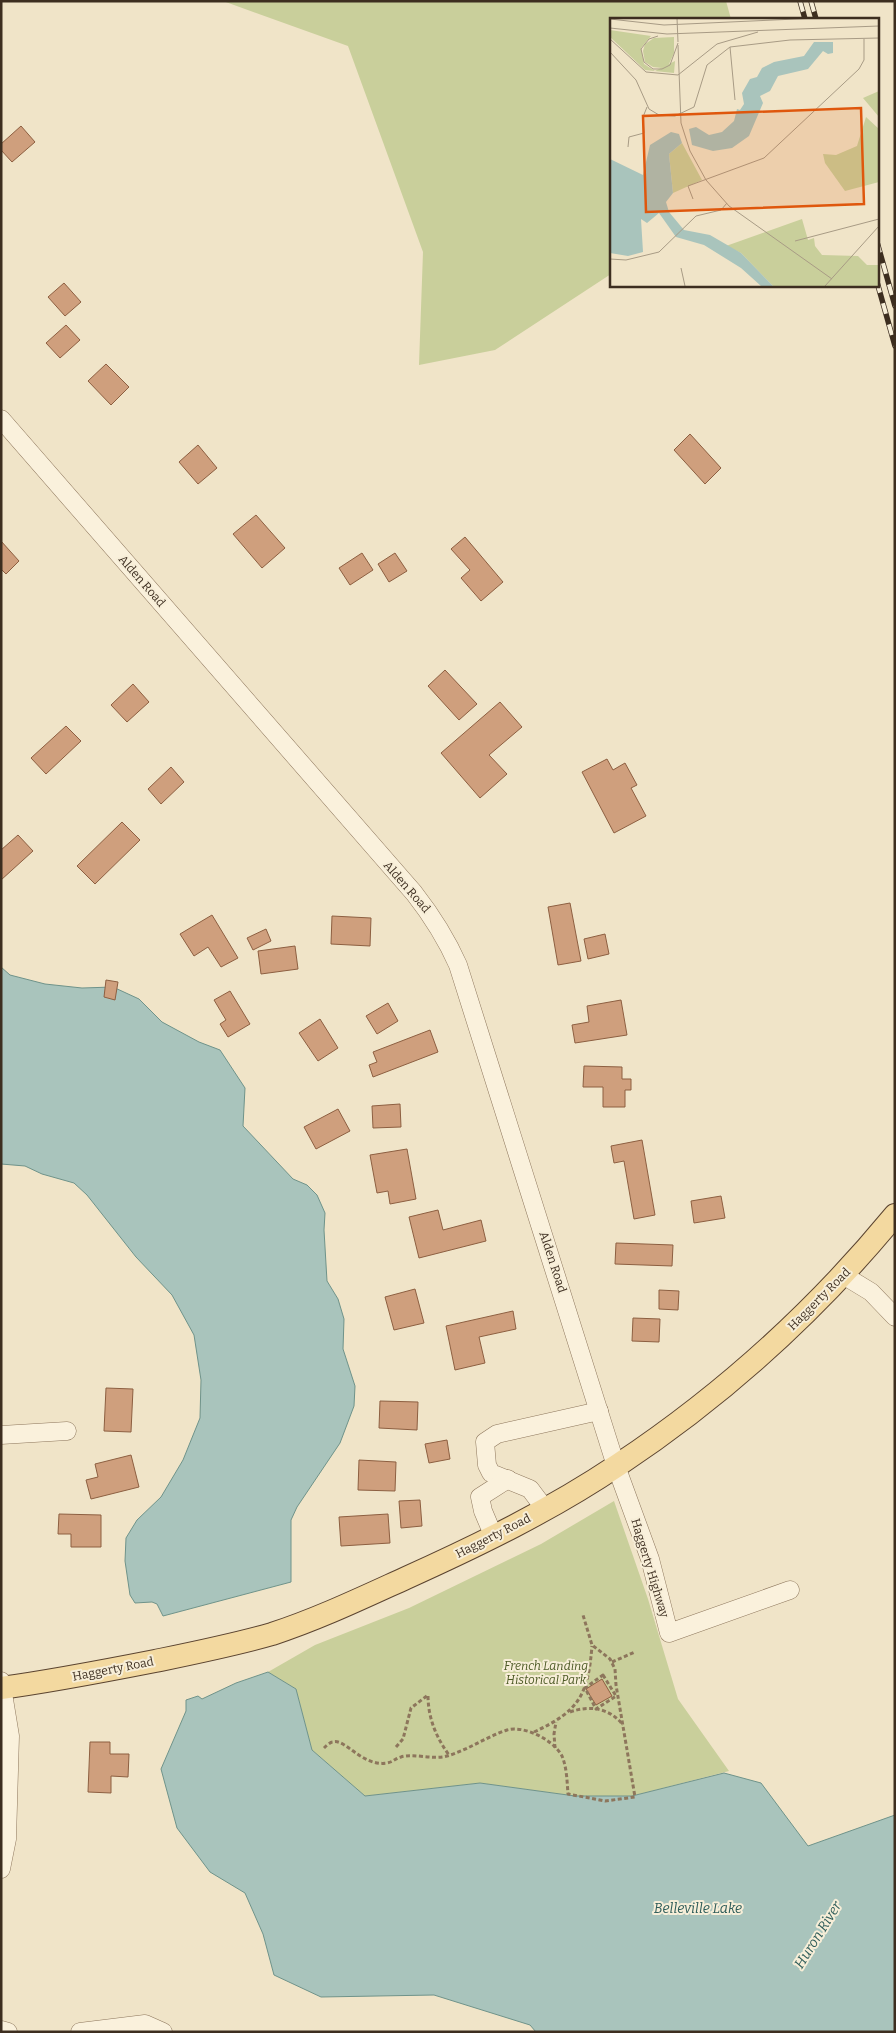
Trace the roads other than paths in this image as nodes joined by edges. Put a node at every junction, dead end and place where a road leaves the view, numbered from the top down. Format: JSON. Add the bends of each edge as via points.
{"nodes":[{"id":1,"x":1,"y":419,"type":"edge"},
{"id":2,"x":895,"y":1215,"type":"edge"},
{"id":3,"x":843,"y":1275,"type":"junction"},
{"id":4,"x":895,"y":1317,"type":"edge"},
{"id":5,"x":599,"y":1411,"type":"junction"},
{"id":6,"x":67,"y":1431,"type":"dead end"},
{"id":7,"x":1,"y":1435,"type":"edge"},
{"id":8,"x":616,"y":1466,"type":"junction"},
{"id":9,"x":508,"y":1479,"type":"junction"},
{"id":10,"x":545,"y":1509,"type":"junction"},
{"id":11,"x":494,"y":1537,"type":"junction"},
{"id":12,"x":790,"y":1590,"type":"dead end"},
{"id":13,"x":2,"y":1685,"type":"edge"},
{"id":14,"x":1,"y":1869,"type":"edge"},
{"id":15,"x":1,"y":2030,"type":"edge"},
{"id":16,"x":8,"y":2032,"type":"edge"},
{"id":17,"x":80,"y":2032,"type":"edge"},
{"id":18,"x":163,"y":2032,"type":"edge"}],
"edges":[{"from":1,"to":5,"type":"street","name":"Alden Road","via":[[414,893],[446,938],[458,965]]},
{"from":2,"to":3,"type":"main road","name":"Haggerty Road"},
{"from":3,"to":4,"type":"street","via":[[871,1292]]},
{"from":3,"to":8,"type":"main road","name":"Haggerty Road","via":[[743,1371],[678,1423]]},
{"from":5,"to":8,"type":"street","name":"Alden Road"},
{"from":5,"to":9,"type":"street","via":[[497,1434],[486,1442],[487,1465],[491,1473]]},
{"from":6,"to":7,"type":"street"},
{"from":8,"to":10,"type":"main road","name":"Haggerty Road"},
{"from":8,"to":12,"type":"street","name":"Haggerty Highway","via":[[650,1559],[669,1633]]},
{"from":9,"to":10,"type":"street","via":[[530,1489]]},
{"from":9,"to":11,"type":"street","via":[[480,1498]]},
{"from":10,"to":11,"type":"main road","name":"Haggerty Road"},
{"from":11,"to":13,"type":"main road","name":"Haggerty Road","via":[[343,1606],[272,1633],[81,1676]]},
{"from":13,"to":14,"type":"street","via":[[10,1736],[8,1839]]},
{"from":15,"to":16,"type":"street"},
{"from":17,"to":18,"type":"street","via":[[145,2024]]}]}
